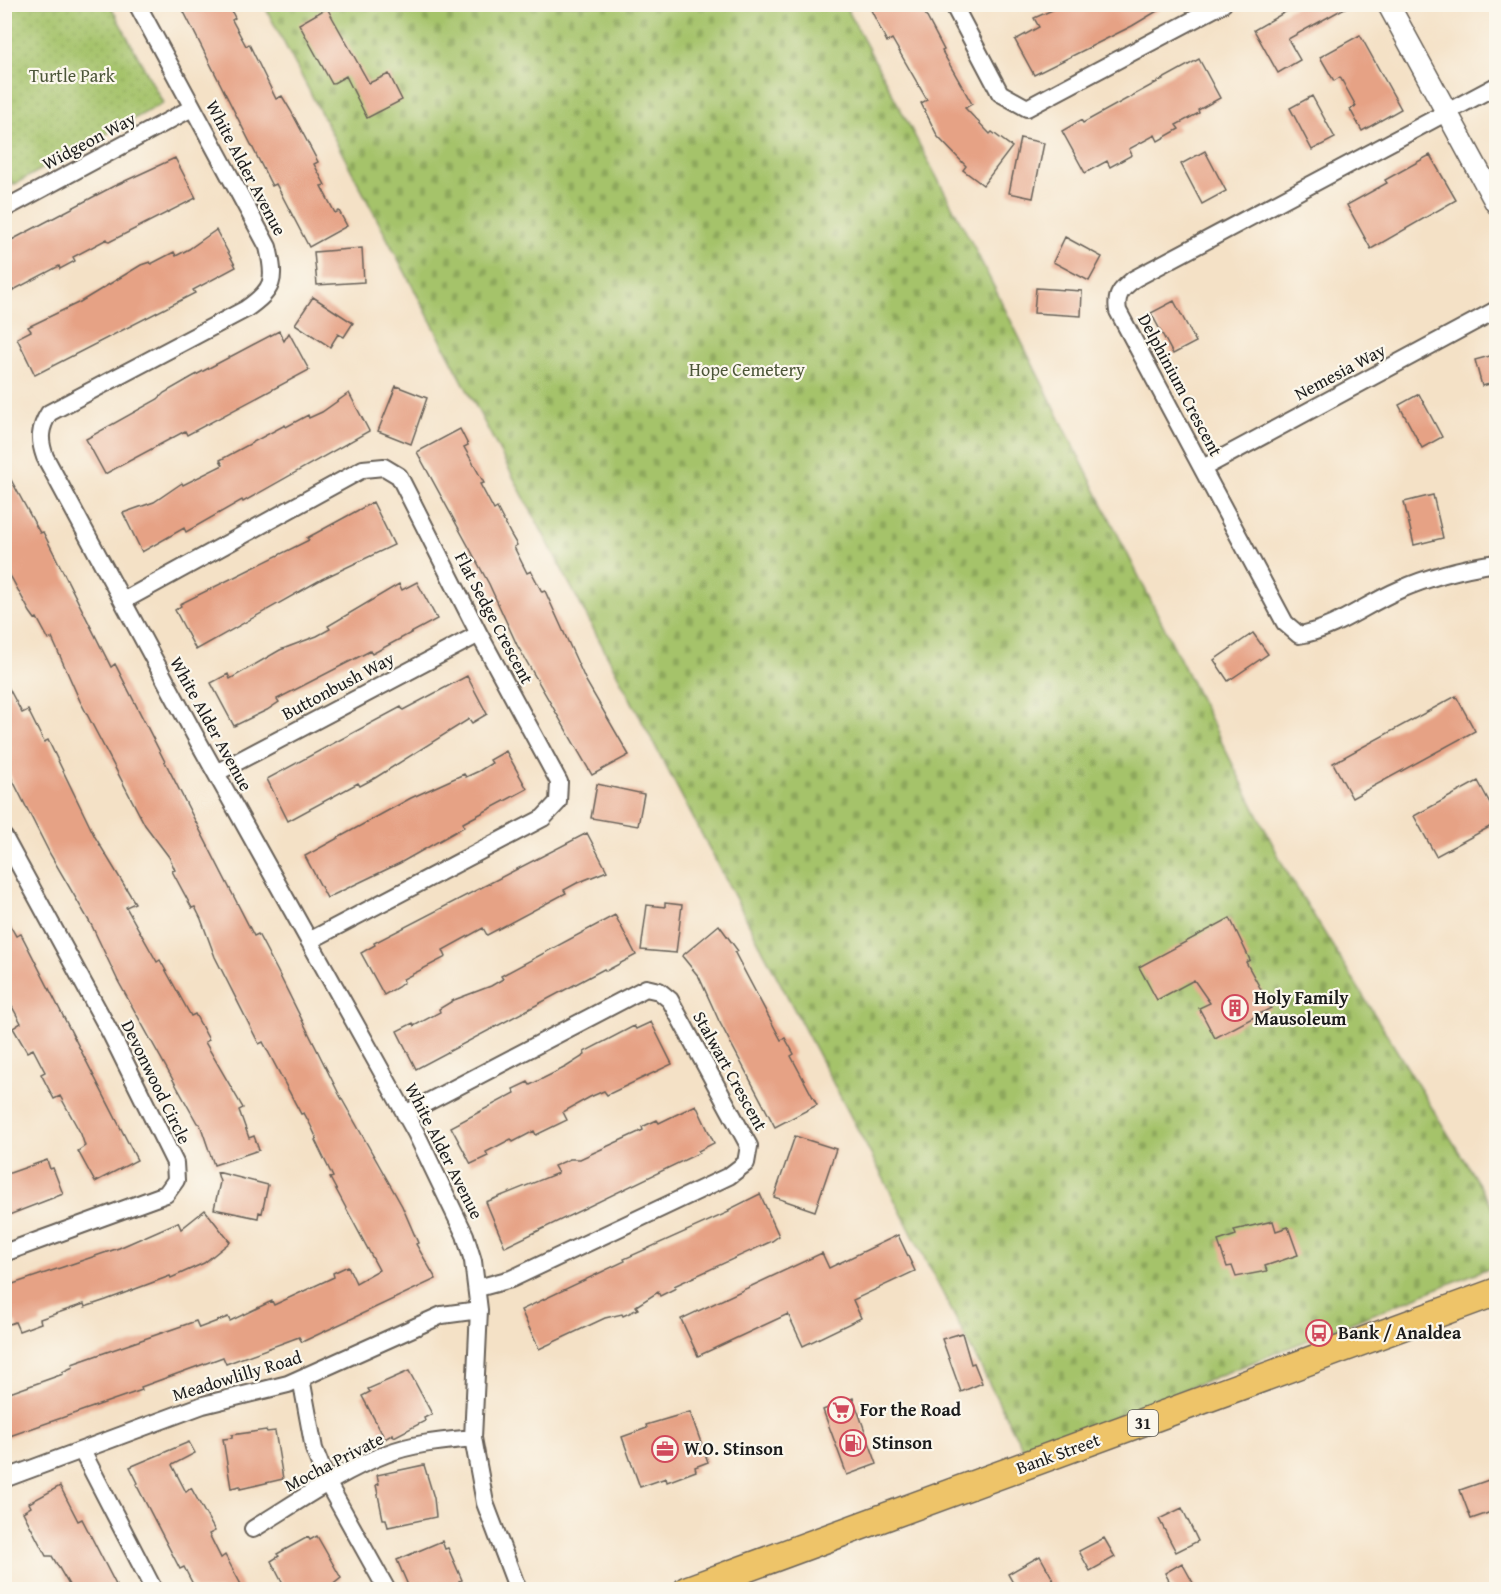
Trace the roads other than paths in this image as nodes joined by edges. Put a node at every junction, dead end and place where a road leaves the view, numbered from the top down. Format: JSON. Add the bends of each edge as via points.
{"nodes":[{"id":1,"x":137,"y":4,"type":"edge"},
{"id":2,"x":953,"y":4,"type":"edge"},
{"id":3,"x":1223,"y":4,"type":"edge"},
{"id":4,"x":1388,"y":4,"type":"edge"},
{"id":5,"x":1497,"y":86,"type":"edge"},
{"id":6,"x":192,"y":108,"type":"junction"},
{"id":7,"x":1447,"y":112,"type":"junction"},
{"id":8,"x":1497,"y":203,"type":"edge"},
{"id":9,"x":4,"y":209,"type":"edge"},
{"id":10,"x":1497,"y":310,"type":"edge"},
{"id":11,"x":1203,"y":468,"type":"junction"},
{"id":12,"x":1497,"y":563,"type":"edge"},
{"id":13,"x":123,"y":601,"type":"junction"},
{"id":14,"x":479,"y":634,"type":"junction"},
{"id":15,"x":216,"y":773,"type":"junction"},
{"id":16,"x":4,"y":837,"type":"edge"},
{"id":17,"x":309,"y":941,"type":"junction"},
{"id":18,"x":405,"y":1114,"type":"junction"},
{"id":19,"x":4,"y":1253,"type":"edge"},
{"id":20,"x":478,"y":1288,"type":"junction"},
{"id":21,"x":1497,"y":1292,"type":"edge"},
{"id":22,"x":479,"y":1310,"type":"junction"},
{"id":23,"x":301,"y":1378,"type":"junction"},
{"id":24,"x":473,"y":1438,"type":"junction"},
{"id":25,"x":82,"y":1451,"type":"junction"},
{"id":26,"x":4,"y":1479,"type":"edge"},
{"id":27,"x":328,"y":1484,"type":"junction"},
{"id":28,"x":253,"y":1529,"type":"dead end"},
{"id":29,"x":154,"y":1590,"type":"edge"},
{"id":30,"x":387,"y":1590,"type":"edge"},
{"id":31,"x":518,"y":1590,"type":"edge"},
{"id":32,"x":687,"y":1590,"type":"edge"}],
"edges":[{"from":1,"to":6,"type":"street","name":"White Alder Avenue"},
{"from":2,"to":3,"type":"street","via":[[1000,93],[1027,108]]},
{"from":4,"to":7,"type":"street"},
{"from":5,"to":7,"type":"street"},
{"from":6,"to":9,"type":"street","name":"Widgeon Way"},
{"from":6,"to":13,"type":"street","name":"White Alder Avenue","via":[[268,247],[272,285],[246,309],[49,413],[41,427],[45,457]]},
{"from":7,"to":8,"type":"street"},
{"from":7,"to":11,"type":"street","name":"Delphinium Crescent","via":[[1134,279],[1119,291],[1118,311]]},
{"from":10,"to":11,"type":"street","name":"Nemesia Way"},
{"from":11,"to":12,"type":"street","name":"Delphinium Crescent","via":[[1285,623],[1299,635],[1317,632],[1400,590],[1457,569]]},
{"from":13,"to":14,"type":"street","name":"Flat Sedge Crescent","via":[[363,470],[384,466],[399,476]]},
{"from":13,"to":15,"type":"street","name":"White Alder Avenue"},
{"from":14,"to":15,"type":"street","name":"Buttonbush Way"},
{"from":14,"to":17,"type":"street","name":"Flat Sedge Crescent","via":[[559,782],[558,802],[543,818]]},
{"from":15,"to":17,"type":"street","name":"White Alder Avenue"},
{"from":16,"to":19,"type":"street","name":"Devonwood Circle","via":[[111,1034],[175,1163],[176,1180],[166,1194]]},
{"from":17,"to":18,"type":"street","name":"White Alder Avenue"},
{"from":18,"to":20,"type":"street","name":"White Alder Avenue","via":[[465,1235]]},
{"from":18,"to":20,"type":"street","name":"Stalwart Crescent","via":[[645,988],[659,991],[670,1000],[749,1146],[746,1163],[729,1176],[511,1279]]},
{"from":20,"to":22,"type":"street","name":"White Alder Avenue"},
{"from":21,"to":32,"type":"main road","name":"Bank Street","number":"31"},
{"from":22,"to":23,"type":"street","name":"Meadowlilly Road","via":[[442,1315]]},
{"from":22,"to":24,"type":"street","name":"White Alder Avenue"},
{"from":23,"to":25,"type":"street","name":"Meadowlilly Road","via":[[203,1405]]},
{"from":23,"to":27,"type":"street","via":[[314,1449]]},
{"from":24,"to":27,"type":"street","name":"Mocha Private","via":[[386,1454]]},
{"from":24,"to":31,"type":"street","name":"White Alder Avenue","via":[[485,1503]]},
{"from":25,"to":26,"type":"street","name":"Meadowlilly Road"},
{"from":25,"to":29,"type":"street"},
{"from":27,"to":28,"type":"street","name":"Mocha Private"},
{"from":27,"to":30,"type":"street"}]}
